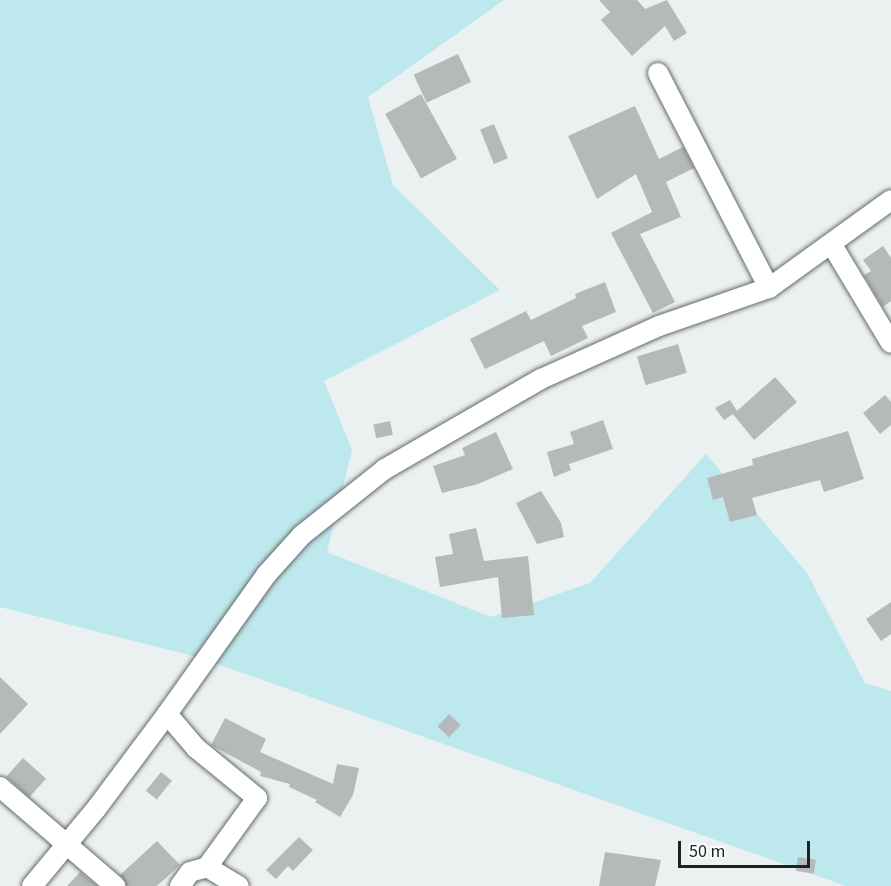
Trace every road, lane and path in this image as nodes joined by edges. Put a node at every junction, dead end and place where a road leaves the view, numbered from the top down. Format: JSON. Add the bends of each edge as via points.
{"nodes":[{"id":1,"x":658,"y":73,"type":"dead end"},
{"id":2,"x":891,"y":200,"type":"edge"},
{"id":3,"x":832,"y":245,"type":"junction"},
{"id":4,"x":769,"y":288,"type":"junction"},
{"id":5,"x":891,"y":343,"type":"edge"},
{"id":6,"x":166,"y":714,"type":"junction"},
{"id":7,"x":0,"y":787,"type":"edge"},
{"id":8,"x":68,"y":844,"type":"junction"},
{"id":9,"x":207,"y":867,"type":"junction"},
{"id":10,"x":32,"y":886,"type":"edge"},
{"id":11,"x":115,"y":886,"type":"edge"},
{"id":12,"x":180,"y":886,"type":"edge"},
{"id":13,"x":239,"y":886,"type":"edge"}],
"edges":[{"from":1,"to":4,"type":"street"},
{"from":2,"to":3,"type":"street"},
{"from":3,"to":4,"type":"street"},
{"from":3,"to":5,"type":"street"},
{"from":4,"to":6,"type":"street","via":[[659,326],[541,379],[385,469],[302,535],[273,567]]},
{"from":6,"to":8,"type":"street"},
{"from":6,"to":9,"type":"street","via":[[196,748],[257,798]]},
{"from":7,"to":8,"type":"street"},
{"from":8,"to":10,"type":"street"},
{"from":8,"to":11,"type":"street"},
{"from":9,"to":12,"type":"street","via":[[190,872]]},
{"from":9,"to":13,"type":"street"}]}
